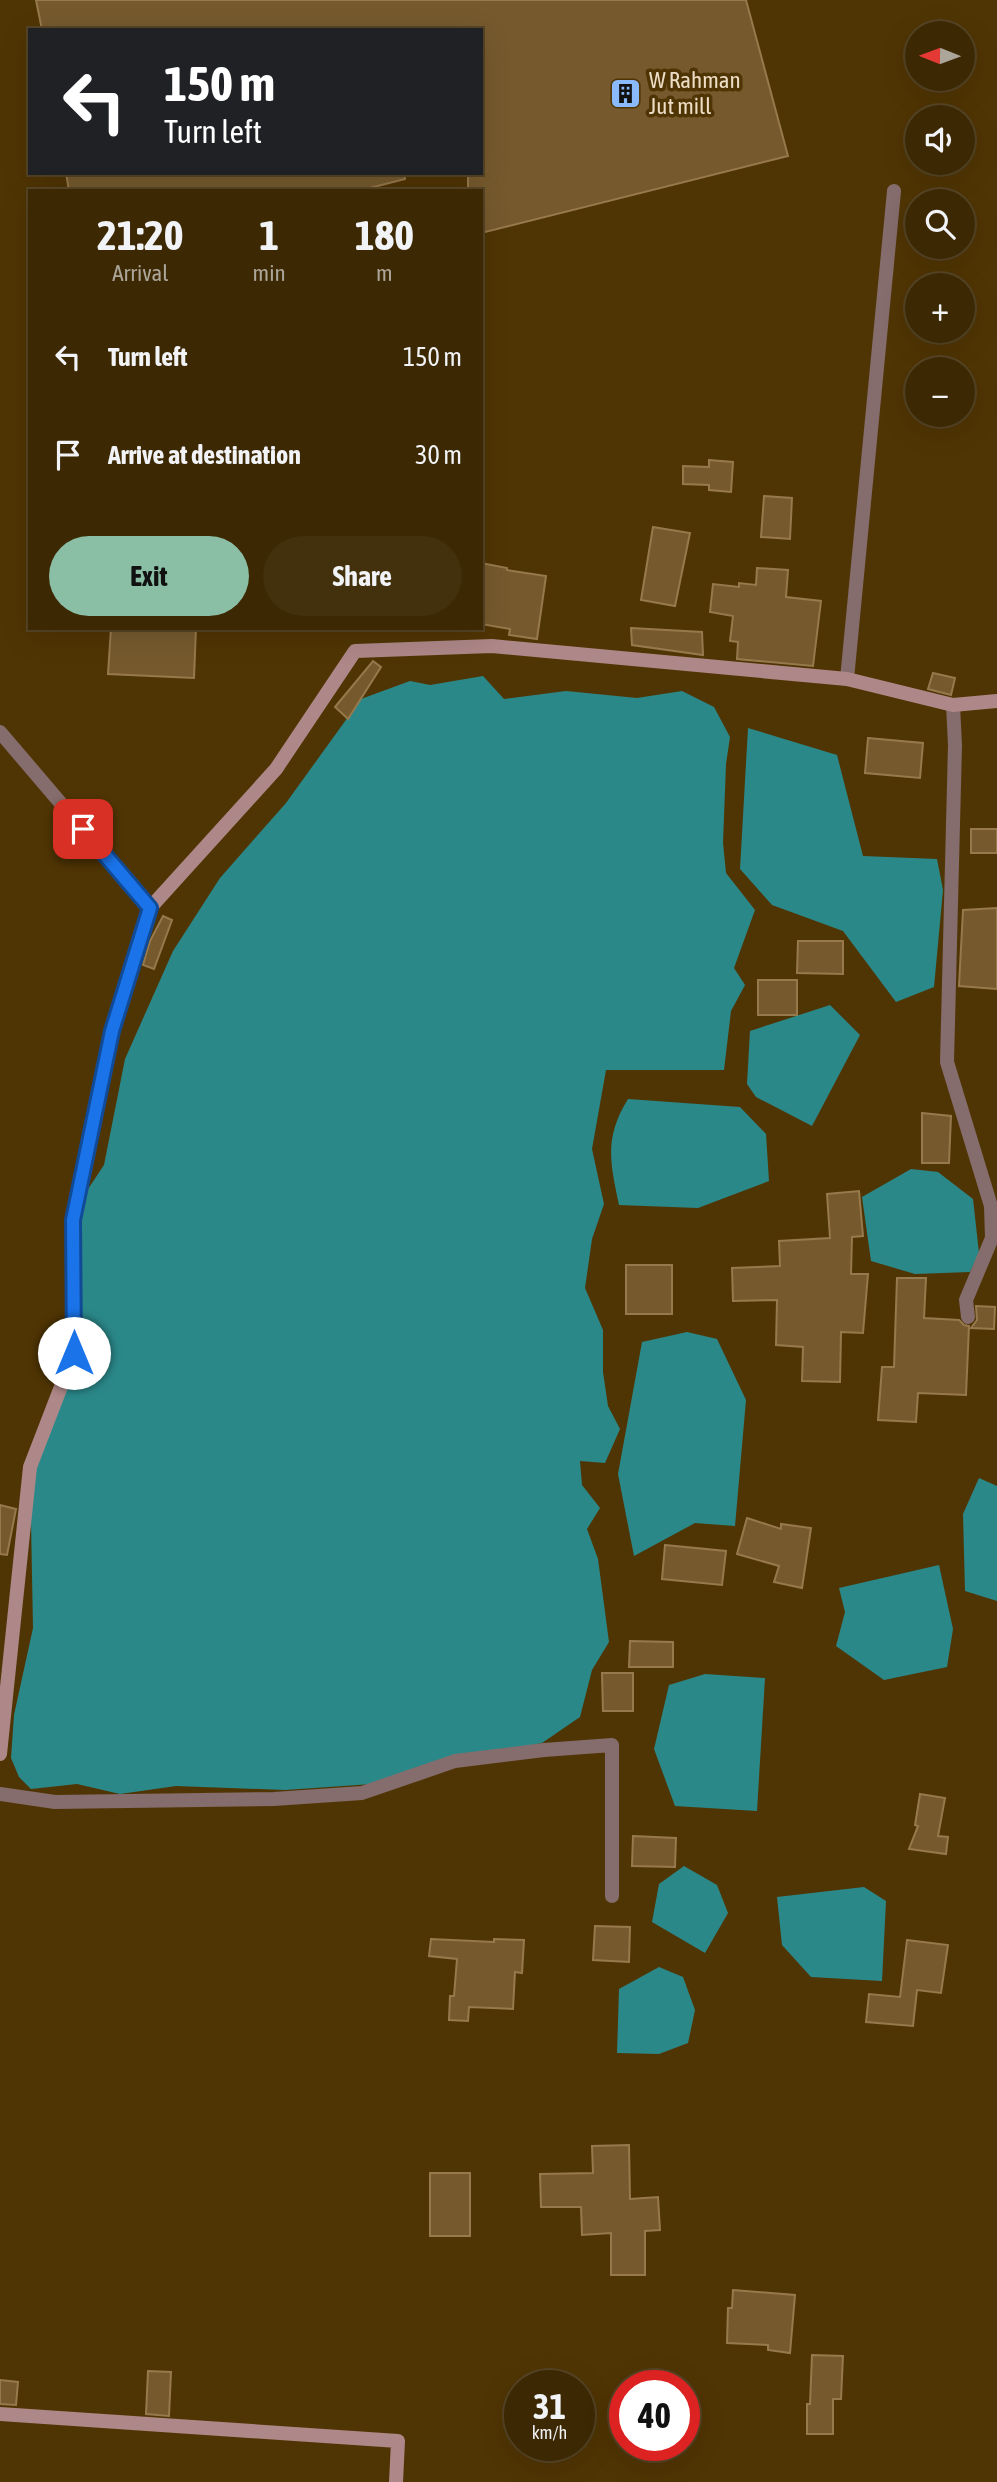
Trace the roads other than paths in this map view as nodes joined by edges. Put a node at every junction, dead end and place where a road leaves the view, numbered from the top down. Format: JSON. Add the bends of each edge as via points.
{"nodes":[{"id":1,"x":894,"y":191,"type":"dead end"},
{"id":2,"x":847,"y":679,"type":"junction"},
{"id":3,"x":997,"y":701,"type":"edge"},
{"id":4,"x":953,"y":705,"type":"junction"},
{"id":5,"x":0,"y":732,"type":"edge"},
{"id":6,"x":150,"y":908,"type":"junction"},
{"id":7,"x":968,"y":1317,"type":"dead end"},
{"id":8,"x":0,"y":1754,"type":"edge"},
{"id":9,"x":0,"y":1794,"type":"edge"},
{"id":10,"x":612,"y":1896,"type":"dead end"},
{"id":11,"x":0,"y":2414,"type":"edge"},
{"id":12,"x":396,"y":2482,"type":"edge"}],
"edges":[{"from":1,"to":2,"type":"street"},
{"from":2,"to":4,"type":"street"},
{"from":2,"to":6,"type":"street","via":[[492,646],[355,651],[276,769]]},
{"from":3,"to":4,"type":"street"},
{"from":4,"to":7,"type":"street","via":[[947,1062],[991,1206],[992,1238],[966,1300]]},
{"from":5,"to":6,"type":"street"},
{"from":6,"to":8,"type":"street","via":[[112,1031],[73,1220],[74,1353],[30,1467]]},
{"from":9,"to":10,"type":"street","via":[[55,1802],[362,1793],[455,1762],[612,1745]]},
{"from":11,"to":12,"type":"street","via":[[398,2441]]}]}
